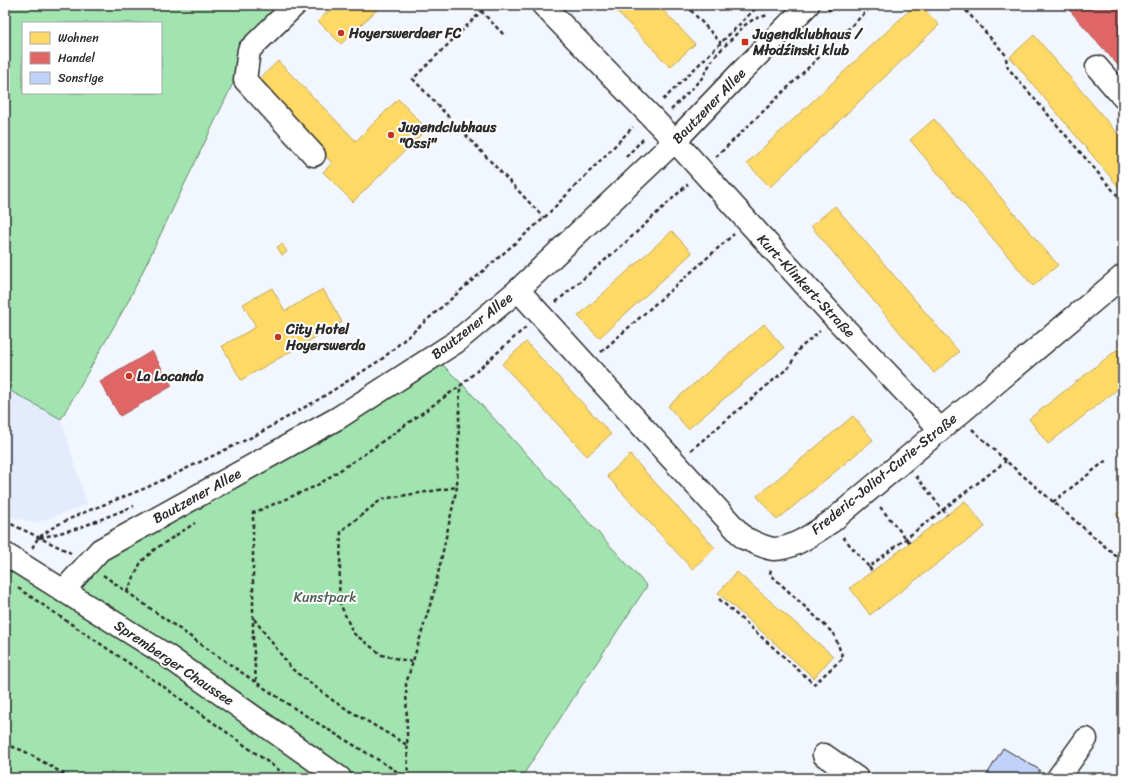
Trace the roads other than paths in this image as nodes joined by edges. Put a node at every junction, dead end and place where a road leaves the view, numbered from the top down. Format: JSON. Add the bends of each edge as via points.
{"nodes":[{"id":1,"x":295,"y":5,"type":"edge"},
{"id":2,"x":543,"y":5,"type":"edge"},
{"id":3,"x":808,"y":5,"type":"edge"},
{"id":4,"x":1097,"y":67,"type":"dead end"},
{"id":5,"x":1123,"y":98,"type":"edge"},
{"id":6,"x":675,"y":142,"type":"junction"},
{"id":7,"x":314,"y":155,"type":"dead end"},
{"id":8,"x":1123,"y":276,"type":"edge"},
{"id":9,"x":518,"y":290,"type":"junction"},
{"id":10,"x":940,"y":429,"type":"junction"},
{"id":11,"x":5,"y":554,"type":"edge"},
{"id":12,"x":63,"y":591,"type":"junction"},
{"id":13,"x":1086,"y":739,"type":"dead end"},
{"id":14,"x":824,"y":755,"type":"dead end"},
{"id":15,"x":340,"y":778,"type":"edge"},
{"id":16,"x":857,"y":778,"type":"edge"},
{"id":17,"x":1058,"y":778,"type":"edge"}],
"edges":[{"from":1,"to":7,"type":"street","via":[[250,50],[245,80]]},
{"from":2,"to":6,"type":"street","name":"Kurt-Klinkert-Straße"},
{"from":3,"to":6,"type":"street","name":"Bautzener Allee"},
{"from":4,"to":5,"type":"street"},
{"from":6,"to":9,"type":"street","name":"Bautzener Allee"},
{"from":6,"to":10,"type":"street","name":"Kurt-Klinkert-Straße"},
{"from":8,"to":10,"type":"street","name":"Frederic-Joliot-Curie-Straße"},
{"from":9,"to":10,"type":"street","name":"Frederic-Joliot-Curie-Straße","via":[[744,538],[773,549],[790,545],[831,522]]},
{"from":9,"to":12,"type":"street","name":"Bautzener Allee","via":[[456,342],[338,418],[100,550]]},
{"from":11,"to":12,"type":"street","name":"Spremberger Chaussee"},
{"from":12,"to":15,"type":"street","name":"Spremberger Chaussee","via":[[166,656]]},
{"from":13,"to":17,"type":"street"},
{"from":14,"to":16,"type":"street"}]}
